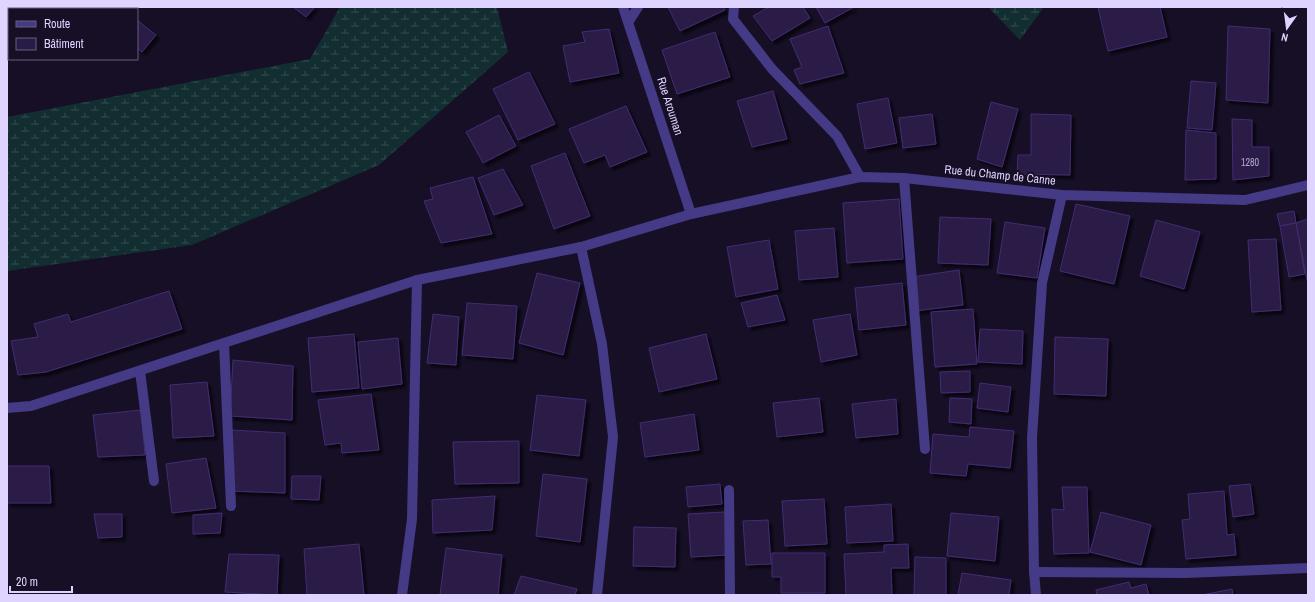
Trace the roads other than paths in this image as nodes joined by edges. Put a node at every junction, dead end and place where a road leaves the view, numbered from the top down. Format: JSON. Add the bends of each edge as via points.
{"nodes":[{"id":1,"x":623,"y":7,"type":"edge"},
{"id":2,"x":638,"y":7,"type":"edge"},
{"id":3,"x":734,"y":7,"type":"edge"},
{"id":4,"x":629,"y":21,"type":"junction"},
{"id":5,"x":860,"y":177,"type":"junction"},
{"id":6,"x":904,"y":178,"type":"junction"},
{"id":7,"x":1308,"y":185,"type":"edge"},
{"id":8,"x":1062,"y":195,"type":"junction"},
{"id":9,"x":691,"y":214,"type":"junction"},
{"id":10,"x":581,"y":247,"type":"junction"},
{"id":11,"x":417,"y":280,"type":"junction"},
{"id":12,"x":224,"y":343,"type":"junction"},
{"id":13,"x":140,"y":371,"type":"junction"},
{"id":14,"x":7,"y":408,"type":"edge"},
{"id":15,"x":925,"y":449,"type":"dead end"},
{"id":16,"x":154,"y":481,"type":"dead end"},
{"id":17,"x":729,"y":490,"type":"dead end"},
{"id":18,"x":230,"y":506,"type":"dead end"},
{"id":19,"x":1308,"y":568,"type":"edge"},
{"id":20,"x":1034,"y":572,"type":"junction"},
{"id":21,"x":402,"y":595,"type":"edge"},
{"id":22,"x":596,"y":595,"type":"edge"},
{"id":23,"x":730,"y":595,"type":"edge"},
{"id":24,"x":1036,"y":595,"type":"edge"}],
"edges":[{"from":1,"to":4,"type":"street","name":"Rue Arouman"},
{"from":2,"to":4,"type":"street"},
{"from":3,"to":5,"type":"street","via":[[733,19],[772,69],[837,136]]},
{"from":4,"to":9,"type":"street","name":"Rue Arouman"},
{"from":5,"to":6,"type":"street","name":"Rue du Champ de Canne"},
{"from":5,"to":9,"type":"street","name":"Rue du Champ de Canne"},
{"from":6,"to":8,"type":"street","name":"Rue du Champ de Canne"},
{"from":6,"to":15,"type":"street"},
{"from":7,"to":8,"type":"street","name":"Rue du Champ de Canne","via":[[1244,200]]},
{"from":8,"to":20,"type":"street","via":[[1042,282],[1032,438]]},
{"from":9,"to":10,"type":"street","name":"Rue du Champ de Canne"},
{"from":10,"to":11,"type":"street","name":"Rue du Champ de Canne"},
{"from":10,"to":22,"type":"street","via":[[602,344],[613,438]]},
{"from":11,"to":12,"type":"street","name":"Rue du Champ de Canne"},
{"from":11,"to":21,"type":"street","via":[[412,519]]},
{"from":12,"to":13,"type":"street","name":"Rue du Champ de Canne"},
{"from":12,"to":18,"type":"street"},
{"from":13,"to":14,"type":"street","name":"Rue du Champ de Canne","via":[[31,406]]},
{"from":13,"to":16,"type":"street"},
{"from":17,"to":23,"type":"street"},
{"from":19,"to":20,"type":"street","via":[[1186,573]]},
{"from":20,"to":24,"type":"street"}]}
